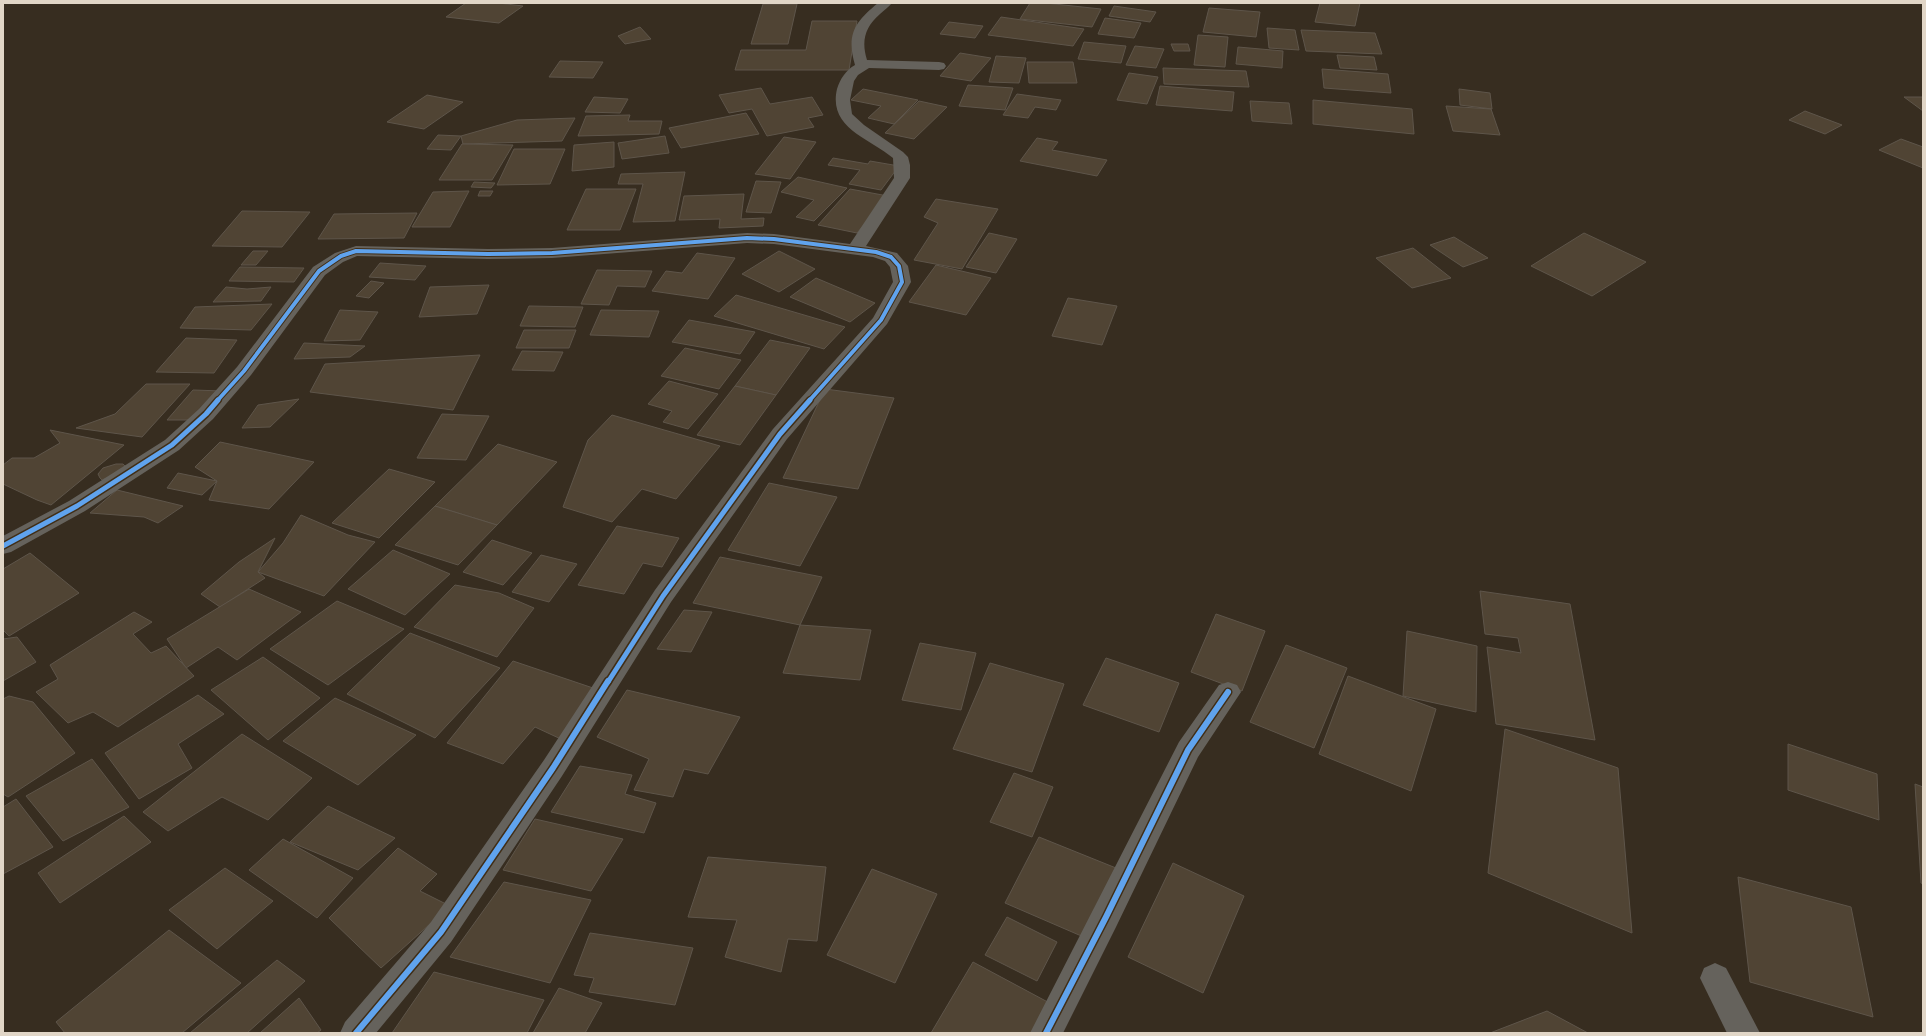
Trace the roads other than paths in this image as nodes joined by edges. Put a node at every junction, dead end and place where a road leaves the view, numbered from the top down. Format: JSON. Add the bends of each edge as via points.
{"nodes":[{"id":1,"x":886,"y":3,"type":"edge"},
{"id":2,"x":862,"y":66,"type":"junction"},
{"id":3,"x":938,"y":66,"type":"dead end"},
{"id":4,"x":855,"y":249,"type":"junction"},
{"id":5,"x":3,"y":546,"type":"edge"},
{"id":6,"x":1228,"y":692,"type":"dead end"},
{"id":7,"x":1715,"y":978,"type":"dead end"},
{"id":8,"x":356,"y":1033,"type":"edge"},
{"id":9,"x":1046,"y":1033,"type":"edge"},
{"id":10,"x":1744,"y":1033,"type":"edge"}],
"edges":[{"from":1,"to":2,"type":"street","via":[[859,30],[856,42]]},
{"from":2,"to":3,"type":"street"},
{"from":2,"to":4,"type":"street","via":[[852,72],[845,86],[844,113],[855,125],[900,157],[902,178]]},
{"from":4,"to":5,"type":"street","via":[[781,239],[747,238],[552,253],[347,253],[319,271],[244,371],[206,414],[172,445],[77,506]]},
{"from":4,"to":8,"type":"street","via":[[890,257],[899,266],[902,282],[881,320],[780,434],[663,596],[553,768],[441,932]]},
{"from":6,"to":9,"type":"street","via":[[1188,750]]},
{"from":7,"to":10,"type":"street"}]}
